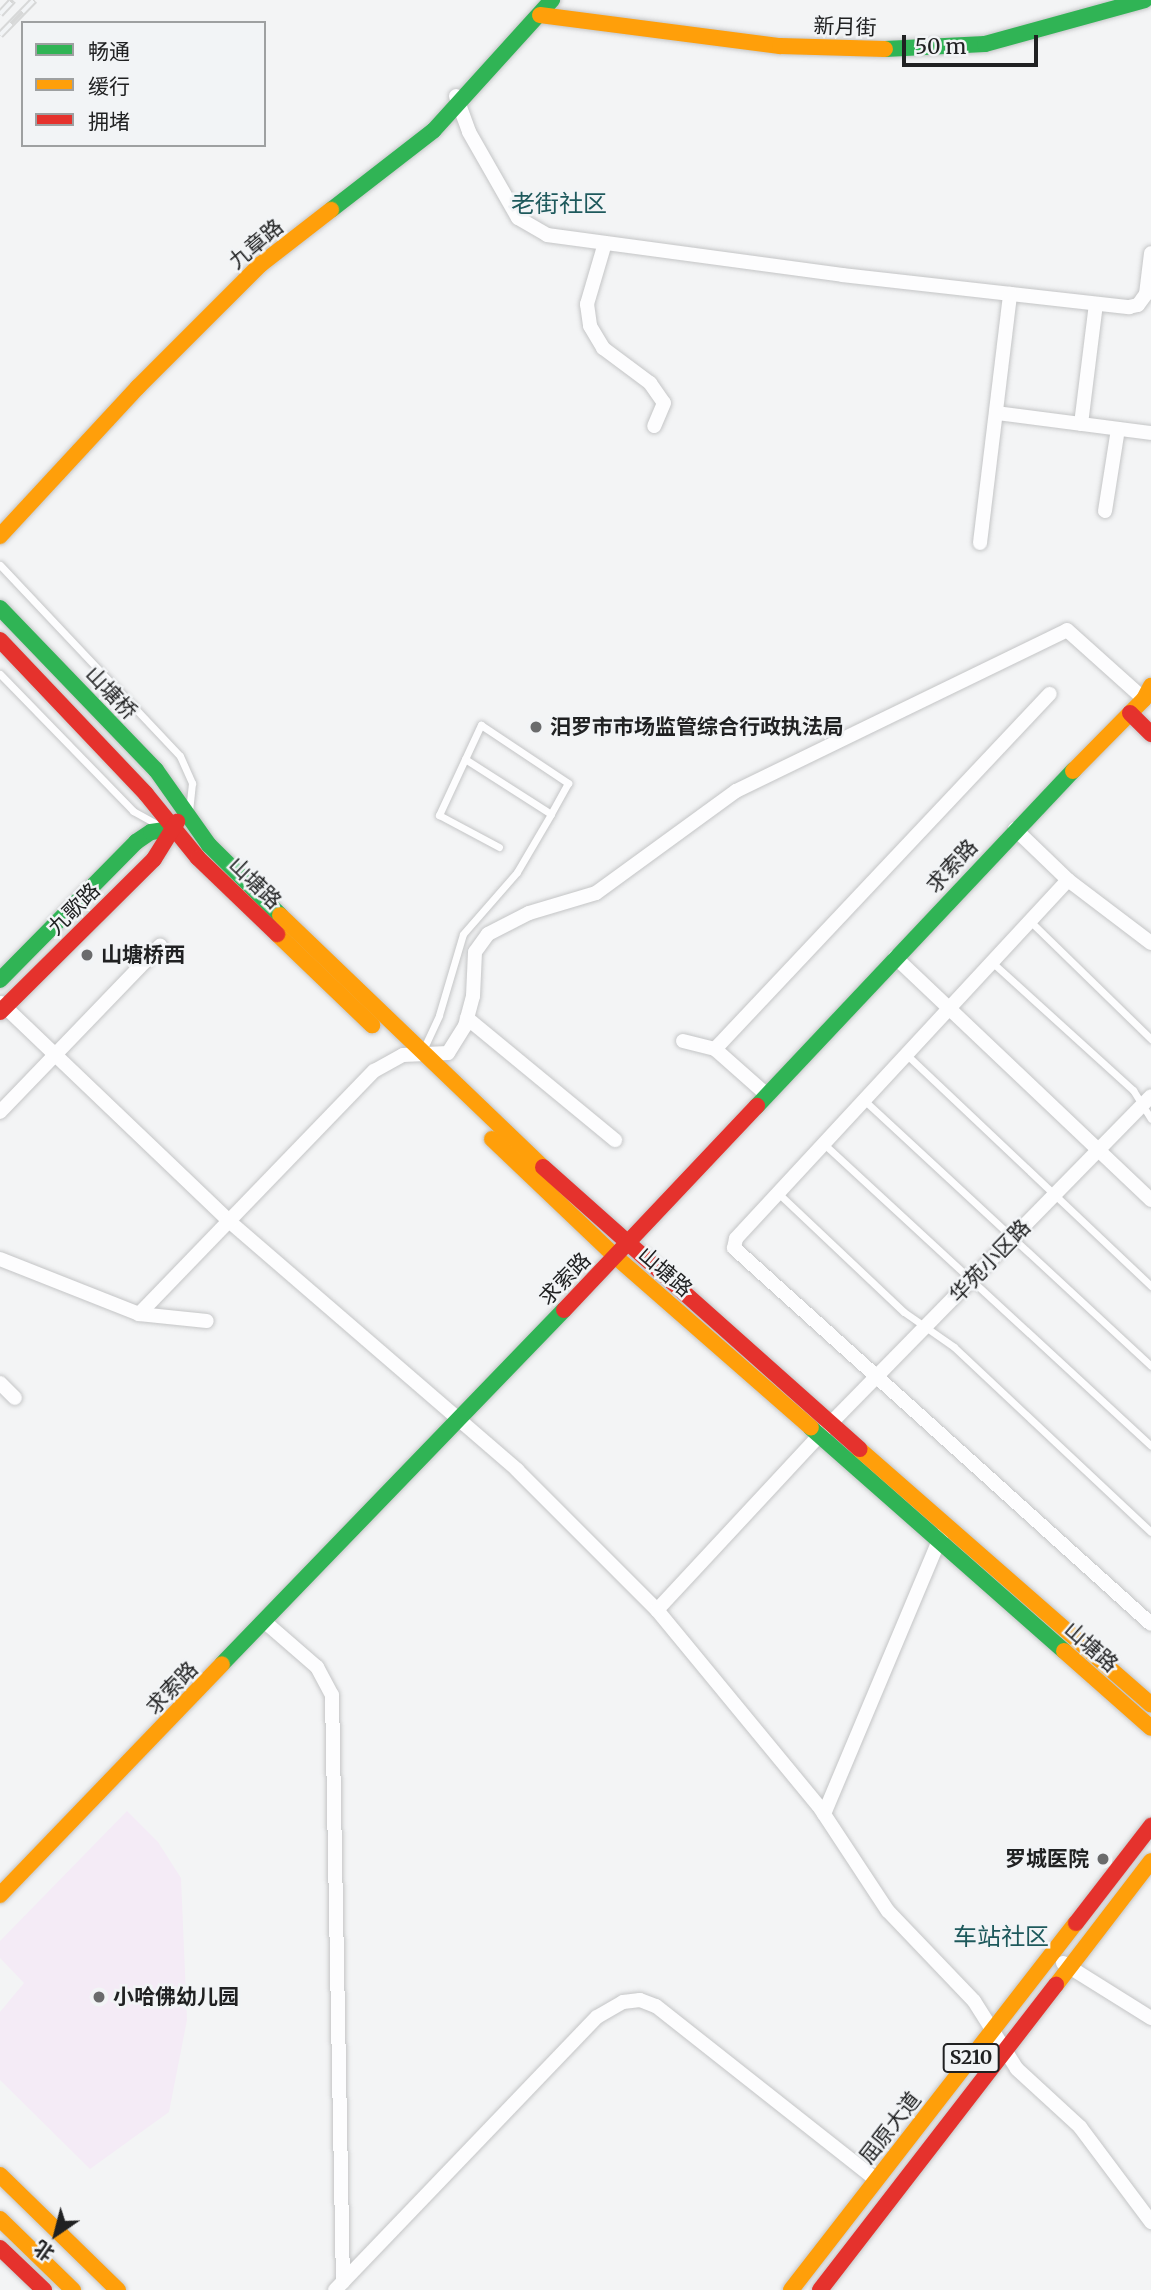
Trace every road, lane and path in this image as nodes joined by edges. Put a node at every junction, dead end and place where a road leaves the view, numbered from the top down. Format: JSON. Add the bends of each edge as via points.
{"nodes":[{"id":1,"x":552,"y":0,"type":"edge"},
{"id":2,"x":1145,"y":0,"type":"edge"},
{"id":3,"x":538,"y":7,"type":"edge"},
{"id":4,"x":458,"y":99,"type":"junction"},
{"id":5,"x":605,"y":243,"type":"junction"},
{"id":6,"x":1151,"y":253,"type":"edge"},
{"id":7,"x":1010,"y":294,"type":"junction"},
{"id":8,"x":1096,"y":304,"type":"junction"},
{"id":9,"x":997,"y":413,"type":"junction"},
{"id":10,"x":1081,"y":424,"type":"junction"},
{"id":11,"x":654,"y":426,"type":"dead end"},
{"id":12,"x":1118,"y":429,"type":"junction"},
{"id":13,"x":1151,"y":433,"type":"edge"},
{"id":14,"x":1105,"y":511,"type":"dead end"},
{"id":15,"x":0,"y":519,"type":"edge"},
{"id":16,"x":0,"y":537,"type":"edge"},
{"id":17,"x":980,"y":543,"type":"dead end"},
{"id":18,"x":0,"y":565,"type":"edge"},
{"id":19,"x":0,"y":608,"type":"edge"},
{"id":20,"x":0,"y":640,"type":"edge"},
{"id":21,"x":0,"y":674,"type":"edge"},
{"id":22,"x":1050,"y":694,"type":"dead end"},
{"id":23,"x":1149,"y":697,"type":"edge"},
{"id":24,"x":1130,"y":713,"type":"junction"},
{"id":25,"x":1151,"y":734,"type":"edge"},
{"id":26,"x":466,"y":759,"type":"junction"},
{"id":27,"x":188,"y":810,"type":"junction"},
{"id":28,"x":551,"y":814,"type":"junction"},
{"id":29,"x":170,"y":829,"type":"junction"},
{"id":30,"x":1015,"y":829,"type":"junction"},
{"id":31,"x":499,"y":847,"type":"dead end"},
{"id":32,"x":1068,"y":880,"type":"junction"},
{"id":33,"x":1031,"y":922,"type":"junction"},
{"id":34,"x":1151,"y":943,"type":"edge"},
{"id":35,"x":160,"y":946,"type":"dead end"},
{"id":36,"x":895,"y":957,"type":"junction"},
{"id":37,"x":994,"y":964,"type":"junction"},
{"id":38,"x":0,"y":980,"type":"edge"},
{"id":39,"x":2,"y":1007,"type":"edge"},
{"id":40,"x":952,"y":1009,"type":"junction"},
{"id":41,"x":467,"y":1018,"type":"junction"},
{"id":42,"x":1151,"y":1039,"type":"edge"},
{"id":43,"x":683,"y":1041,"type":"dead end"},
{"id":44,"x":715,"y":1049,"type":"junction"},
{"id":45,"x":421,"y":1054,"type":"junction"},
{"id":46,"x":55,"y":1055,"type":"junction"},
{"id":47,"x":403,"y":1055,"type":"junction"},
{"id":48,"x":908,"y":1056,"type":"junction"},
{"id":49,"x":766,"y":1095,"type":"junction"},
{"id":50,"x":865,"y":1101,"type":"junction"},
{"id":51,"x":1146,"y":1101,"type":"edge"},
{"id":52,"x":0,"y":1112,"type":"edge"},
{"id":53,"x":1151,"y":1119,"type":"edge"},
{"id":54,"x":615,"y":1140,"type":"dead end"},
{"id":55,"x":824,"y":1144,"type":"junction"},
{"id":56,"x":1099,"y":1150,"type":"junction"},
{"id":57,"x":778,"y":1193,"type":"junction"},
{"id":58,"x":1053,"y":1197,"type":"junction"},
{"id":59,"x":1151,"y":1200,"type":"edge"},
{"id":60,"x":229,"y":1221,"type":"junction"},
{"id":61,"x":1011,"y":1239,"type":"junction"},
{"id":62,"x":621,"y":1251,"type":"junction"},
{"id":63,"x":0,"y":1259,"type":"edge"},
{"id":64,"x":971,"y":1281,"type":"junction"},
{"id":65,"x":1151,"y":1286,"type":"edge"},
{"id":66,"x":139,"y":1314,"type":"junction"},
{"id":67,"x":207,"y":1321,"type":"dead end"},
{"id":68,"x":926,"y":1326,"type":"junction"},
{"id":69,"x":1151,"y":1366,"type":"edge"},
{"id":70,"x":876,"y":1377,"type":"junction"},
{"id":71,"x":0,"y":1383,"type":"edge"},
{"id":72,"x":15,"y":1398,"type":"dead end"},
{"id":73,"x":459,"y":1420,"type":"junction"},
{"id":74,"x":824,"y":1430,"type":"junction"},
{"id":75,"x":1151,"y":1446,"type":"edge"},
{"id":76,"x":944,"y":1525,"type":"junction"},
{"id":77,"x":1151,"y":1532,"type":"edge"},
{"id":78,"x":940,"y":1542,"type":"junction"},
{"id":79,"x":657,"y":1610,"type":"junction"},
{"id":80,"x":265,"y":1622,"type":"junction"},
{"id":81,"x":1151,"y":1623,"type":"edge"},
{"id":82,"x":1151,"y":1705,"type":"edge"},
{"id":83,"x":1151,"y":1728,"type":"edge"},
{"id":84,"x":824,"y":1814,"type":"junction"},
{"id":85,"x":1151,"y":1826,"type":"edge"},
{"id":86,"x":1151,"y":1861,"type":"edge"},
{"id":87,"x":0,"y":1895,"type":"edge"},
{"id":88,"x":1050,"y":1955,"type":"junction"},
{"id":89,"x":1069,"y":1967,"type":"junction"},
{"id":90,"x":1151,"y":2018,"type":"edge"},
{"id":91,"x":993,"y":2029,"type":"junction"},
{"id":92,"x":1006,"y":2048,"type":"junction"},
{"id":93,"x":0,"y":2175,"type":"edge"},
{"id":94,"x":876,"y":2180,"type":"junction"},
{"id":95,"x":0,"y":2219,"type":"edge"},
{"id":96,"x":1151,"y":2222,"type":"edge"},
{"id":97,"x":0,"y":2248,"type":"edge"},
{"id":98,"x":339,"y":2286,"type":"edge"},
{"id":99,"x":44,"y":2290,"type":"edge"},
{"id":100,"x":73,"y":2290,"type":"edge"},
{"id":101,"x":118,"y":2290,"type":"edge"},
{"id":102,"x":791,"y":2290,"type":"edge"},
{"id":103,"x":820,"y":2290,"type":"edge"}],
"edges":[{"from":1,"to":3,"type":"street","name":"九章路"},
{"from":2,"to":3,"type":"street","name":"新月街","via":[[985,44],[904,50],[780,46]]},
{"from":3,"to":4,"type":"street","name":"九章路"},
{"from":4,"to":5,"type":"street","via":[[469,132],[519,218],[547,235]]},
{"from":4,"to":15,"type":"street","name":"九章路","via":[[251,261]]},
{"from":4,"to":16,"type":"street","name":"九章路","via":[[260,265],[138,387]]},
{"from":5,"to":7,"type":"street"},
{"from":5,"to":11,"type":"street","via":[[587,304],[590,326],[603,348],[650,383],[664,403]]},
{"from":6,"to":8,"type":"street","via":[[1146,294],[1139,305]]},
{"from":7,"to":8,"type":"street"},
{"from":7,"to":9,"type":"street"},
{"from":8,"to":10,"type":"street"},
{"from":9,"to":10,"type":"street"},
{"from":9,"to":17,"type":"street"},
{"from":10,"to":12,"type":"street"},
{"from":12,"to":13,"type":"street"},
{"from":12,"to":14,"type":"street"},
{"from":18,"to":27,"type":"lane","via":[[180,756],[192,783]]},
{"from":19,"to":27,"type":"street","name":"山塘桥","via":[[156,770]]},
{"from":20,"to":29,"type":"street","name":"山塘桥","via":[[146,794]]},
{"from":21,"to":29,"type":"lane","via":[[133,811]]},
{"from":22,"to":44,"type":"street"},
{"from":23,"to":24,"type":"street","name":"求索路"},
{"from":23,"to":41,"type":"street","via":[[1067,630],[736,791],[596,893],[529,913],[488,933],[475,952]]},
{"from":24,"to":25,"type":"street"},
{"from":24,"to":30,"type":"street","name":"求索路"},
{"from":26,"to":28,"type":"lane"},
{"from":26,"to":28,"type":"lane","via":[[481,726],[568,783]]},
{"from":26,"to":31,"type":"lane","via":[[439,815]]},
{"from":27,"to":29,"type":"street","name":"九歌路"},
{"from":27,"to":45,"type":"street","name":"山塘路","via":[[209,845]]},
{"from":28,"to":45,"type":"lane","via":[[517,872],[463,934],[439,1015]]},
{"from":29,"to":38,"type":"street","name":"九歌路","via":[[151,832],[136,842]]},
{"from":29,"to":39,"type":"street","name":"九歌路","via":[[154,859]]},
{"from":29,"to":47,"type":"street","name":"山塘路"},
{"from":30,"to":32,"type":"street"},
{"from":30,"to":36,"type":"street","name":"求索路"},
{"from":32,"to":33,"type":"street"},
{"from":32,"to":34,"type":"street"},
{"from":33,"to":37,"type":"street"},
{"from":33,"to":42,"type":"lane"},
{"from":35,"to":46,"type":"street"},
{"from":36,"to":40,"type":"street"},
{"from":36,"to":49,"type":"street","name":"求索路"},
{"from":37,"to":40,"type":"street"},
{"from":37,"to":51,"type":"lane"},
{"from":39,"to":46,"type":"street"},
{"from":40,"to":48,"type":"street"},
{"from":40,"to":56,"type":"street"},
{"from":41,"to":45,"type":"street","via":[[448,1054]]},
{"from":41,"to":54,"type":"street"},
{"from":43,"to":44,"type":"street"},
{"from":44,"to":49,"type":"street"},
{"from":45,"to":47,"type":"street"},
{"from":45,"to":62,"type":"street","name":"山塘路"},
{"from":46,"to":52,"type":"street"},
{"from":46,"to":60,"type":"street"},
{"from":47,"to":60,"type":"street","via":[[374,1071]]},
{"from":47,"to":62,"type":"street","name":"山塘路"},
{"from":48,"to":50,"type":"street"},
{"from":48,"to":58,"type":"lane"},
{"from":49,"to":62,"type":"street","name":"求索路"},
{"from":50,"to":55,"type":"street"},
{"from":50,"to":61,"type":"lane"},
{"from":51,"to":53,"type":"lane"},
{"from":51,"to":56,"type":"street","name":"华苑小区路"},
{"from":55,"to":57,"type":"street"},
{"from":55,"to":64,"type":"lane"},
{"from":56,"to":58,"type":"street","name":"华苑小区路"},
{"from":56,"to":59,"type":"street"},
{"from":57,"to":68,"type":"lane","via":[[905,1312]]},
{"from":57,"to":70,"type":"street","via":[[736,1239],[734,1248]]},
{"from":58,"to":61,"type":"street","name":"华苑小区路"},
{"from":58,"to":65,"type":"lane"},
{"from":60,"to":66,"type":"street"},
{"from":60,"to":73,"type":"street"},
{"from":61,"to":64,"type":"street","name":"华苑小区路"},
{"from":61,"to":69,"type":"lane"},
{"from":62,"to":73,"type":"street","name":"求索路"},
{"from":62,"to":74,"type":"street","name":"山塘路"},
{"from":63,"to":66,"type":"street"},
{"from":64,"to":68,"type":"street","name":"华苑小区路"},
{"from":64,"to":75,"type":"lane"},
{"from":66,"to":67,"type":"street"},
{"from":68,"to":70,"type":"street","name":"华苑小区路"},
{"from":68,"to":77,"type":"lane"},
{"from":70,"to":74,"type":"street","name":"华苑小区路"},
{"from":70,"to":81,"type":"street"},
{"from":71,"to":72,"type":"street"},
{"from":73,"to":79,"type":"street"},
{"from":73,"to":80,"type":"street","name":"求索路"},
{"from":74,"to":76,"type":"street","name":"山塘路"},
{"from":74,"to":78,"type":"street","name":"山塘路"},
{"from":74,"to":79,"type":"street","name":"华苑小区路"},
{"from":76,"to":78,"type":"street"},
{"from":76,"to":82,"type":"street","name":"山塘路"},
{"from":78,"to":83,"type":"street","name":"山塘路"},
{"from":78,"to":84,"type":"street"},
{"from":79,"to":84,"type":"street"},
{"from":80,"to":87,"type":"street","name":"求索路"},
{"from":80,"to":98,"type":"street","via":[[317,1667],[332,1695]]},
{"from":84,"to":91,"type":"street","via":[[888,1911],[974,2001]]},
{"from":85,"to":88,"type":"street","name":"屈原大道","number":"S210"},
{"from":86,"to":89,"type":"street","name":"屈原大道","number":"S210"},
{"from":88,"to":89,"type":"street"},
{"from":88,"to":91,"type":"street","name":"屈原大道","number":"S210"},
{"from":89,"to":90,"type":"street"},
{"from":89,"to":92,"type":"street","name":"屈原大道","number":"S210"},
{"from":91,"to":92,"type":"street"},
{"from":91,"to":94,"type":"street","name":"屈原大道","number":"S210"},
{"from":92,"to":96,"type":"street","via":[[1030,2084],[1080,2127]]},
{"from":92,"to":103,"type":"street","name":"屈原大道","number":"S210"},
{"from":93,"to":101,"type":"street"},
{"from":94,"to":98,"type":"street","via":[[656,2006],[640,2000],[623,2002],[597,2017]]},
{"from":94,"to":102,"type":"street","name":"屈原大道","number":"S210"},
{"from":95,"to":100,"type":"street"},
{"from":97,"to":99,"type":"street"}]}
